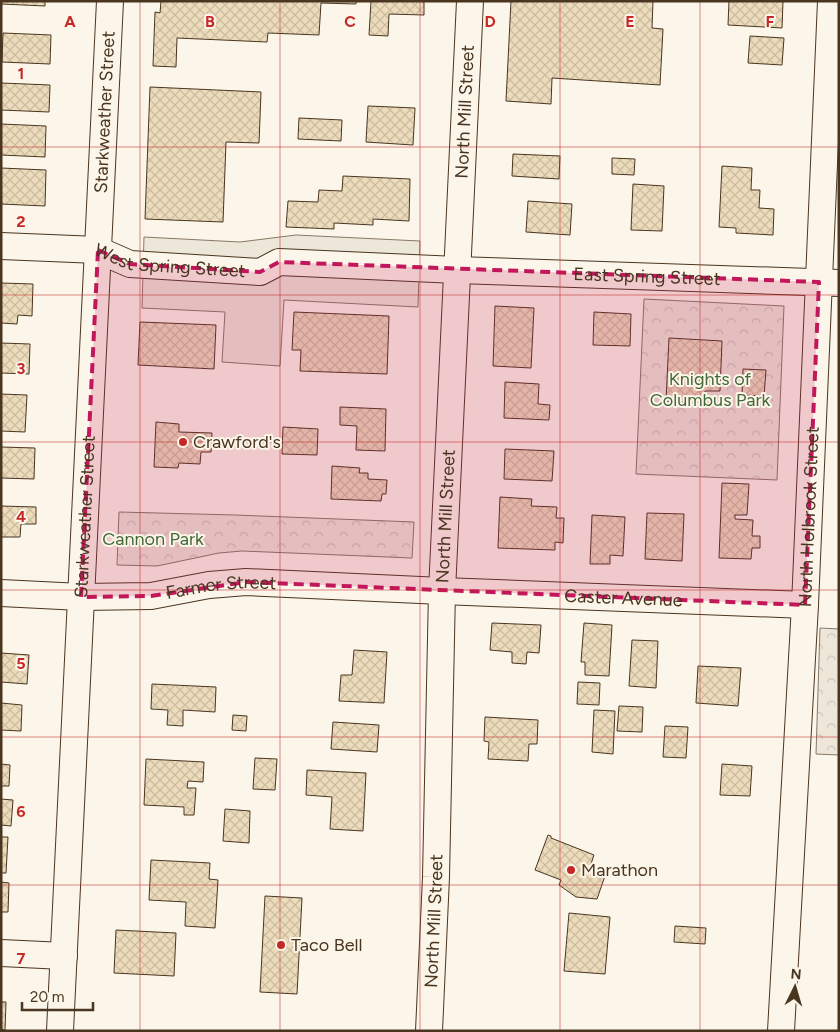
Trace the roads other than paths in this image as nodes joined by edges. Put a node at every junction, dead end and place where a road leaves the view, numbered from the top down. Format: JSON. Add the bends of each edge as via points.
{"nodes":[{"id":1,"x":110,"y":1,"type":"edge"},
{"id":2,"x":470,"y":1,"type":"edge"},
{"id":3,"x":831,"y":1,"type":"edge"},
{"id":4,"x":1,"y":246,"type":"edge"},
{"id":5,"x":98,"y":250,"type":"junction"},
{"id":6,"x":457,"y":270,"type":"junction"},
{"id":7,"x":829,"y":282,"type":"edge"},
{"id":8,"x":442,"y":591,"type":"junction"},
{"id":9,"x":1,"y":593,"type":"edge"},
{"id":10,"x":81,"y":597,"type":"junction"},
{"id":11,"x":805,"y":605,"type":"junction"},
{"id":12,"x":1,"y":953,"type":"edge"},
{"id":13,"x":64,"y":956,"type":"junction"},
{"id":14,"x":60,"y":1031,"type":"edge"},
{"id":15,"x":429,"y":1031,"type":"edge"},
{"id":16,"x":781,"y":1031,"type":"edge"}],
"edges":[{"from":1,"to":5,"type":"street","name":"Starkweather Street"},
{"from":2,"to":6,"type":"street","name":"North Mill Street"},
{"from":3,"to":7,"type":"street","name":"North Holbrook Street"},
{"from":4,"to":5,"type":"street","name":"West Spring Street"},
{"from":5,"to":6,"type":"street","name":"West Spring Street","via":[[130,264],[260,272],[279,262]]},
{"from":5,"to":10,"type":"street","name":"Starkweather Street"},
{"from":6,"to":7,"type":"street","name":"East Spring Street"},
{"from":6,"to":8,"type":"street","name":"North Mill Street"},
{"from":7,"to":11,"type":"street","name":"North Holbrook Street"},
{"from":8,"to":10,"type":"street","name":"Farmer Street","via":[[246,582],[151,596]]},
{"from":8,"to":11,"type":"street","name":"Caster Avenue"},
{"from":8,"to":15,"type":"street","name":"North Mill Street"},
{"from":9,"to":10,"type":"street","name":"Farmer Street"},
{"from":10,"to":13,"type":"street","name":"Starkweather Street"},
{"from":11,"to":16,"type":"street","name":"North Holbrook Street"},
{"from":12,"to":13,"type":"street"},
{"from":13,"to":14,"type":"street","name":"Starkweather Street"}]}
